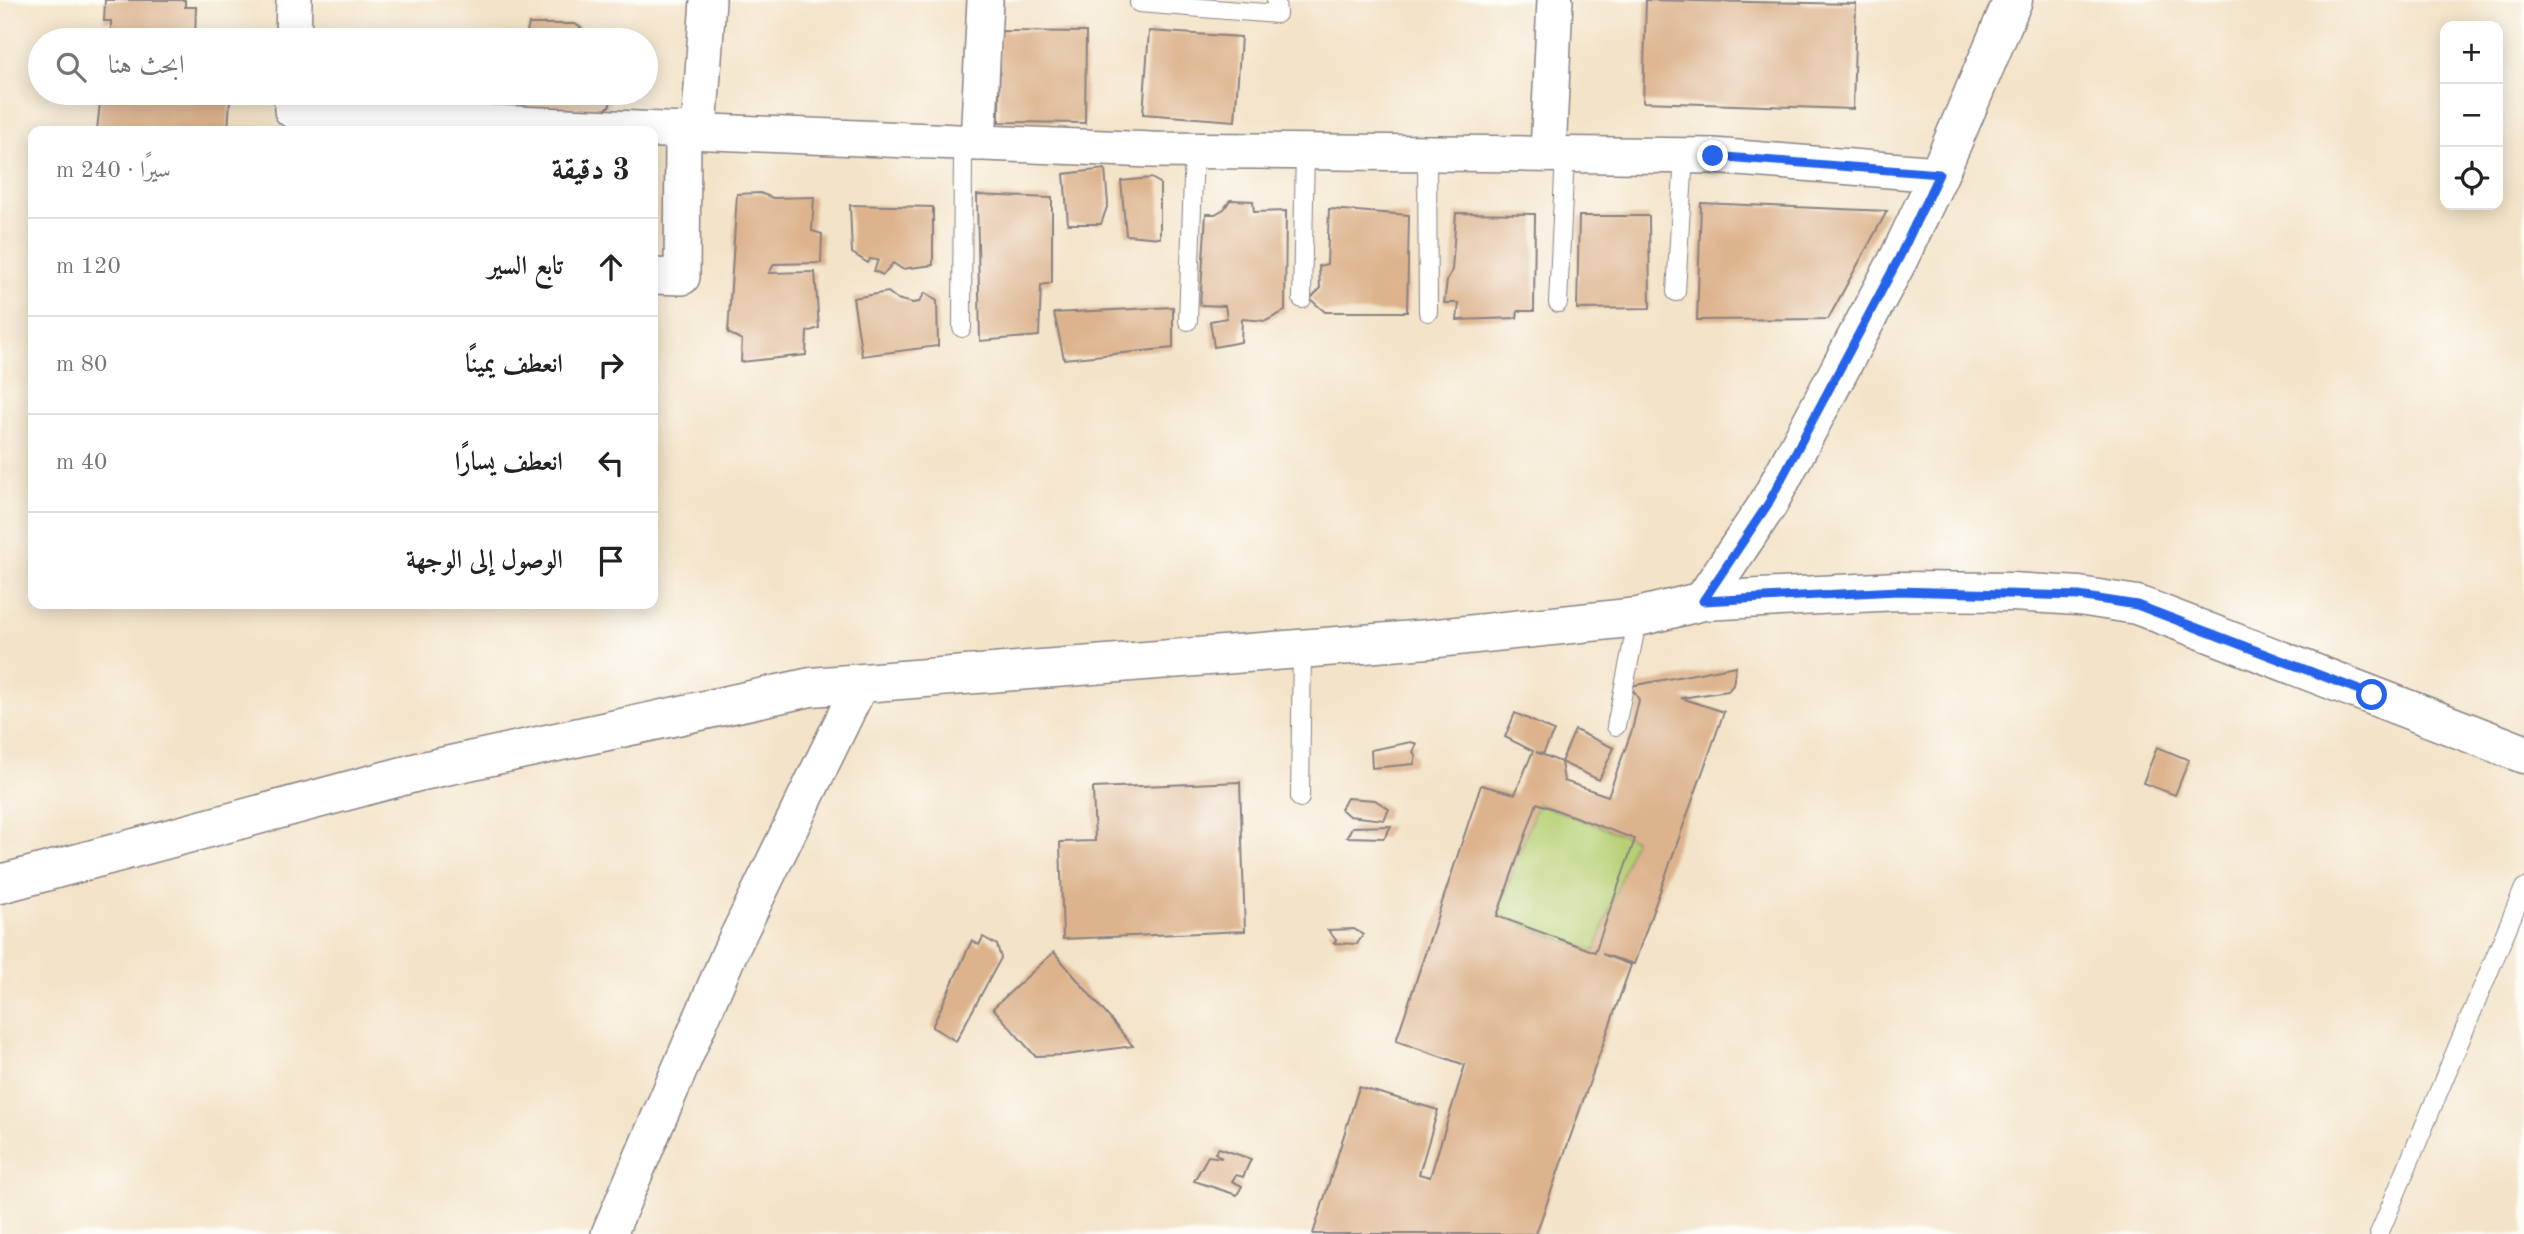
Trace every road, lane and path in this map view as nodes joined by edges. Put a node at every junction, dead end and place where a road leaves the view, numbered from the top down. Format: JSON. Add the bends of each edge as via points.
{"nodes":[{"id":1,"x":294,"y":0,"type":"edge"},
{"id":2,"x":708,"y":0,"type":"edge"},
{"id":3,"x":985,"y":0,"type":"edge"},
{"id":4,"x":1140,"y":0,"type":"edge"},
{"id":5,"x":1276,"y":0,"type":"edge"},
{"id":6,"x":1555,"y":0,"type":"edge"},
{"id":7,"x":2013,"y":0,"type":"edge"},
{"id":8,"x":293,"y":28,"type":"edge"},
{"id":9,"x":291,"y":111,"type":"edge"},
{"id":10,"x":568,"y":126,"type":"edge"},
{"id":11,"x":658,"y":130,"type":"edge"},
{"id":12,"x":691,"y":131,"type":"junction"},
{"id":13,"x":970,"y":142,"type":"junction"},
{"id":14,"x":1194,"y":150,"type":"junction"},
{"id":15,"x":1305,"y":151,"type":"junction"},
{"id":16,"x":1427,"y":152,"type":"junction"},
{"id":17,"x":1557,"y":154,"type":"junction"},
{"id":18,"x":1684,"y":155,"type":"junction"},
{"id":19,"x":1939,"y":174,"type":"junction"},
{"id":20,"x":658,"y":276,"type":"edge"},
{"id":21,"x":1676,"y":292,"type":"dead end"},
{"id":22,"x":1303,"y":299,"type":"dead end"},
{"id":23,"x":1558,"y":303,"type":"dead end"},
{"id":24,"x":1427,"y":312,"type":"dead end"},
{"id":25,"x":1188,"y":321,"type":"dead end"},
{"id":26,"x":962,"y":328,"type":"dead end"},
{"id":27,"x":1703,"y":601,"type":"junction"},
{"id":28,"x":1638,"y":617,"type":"junction"},
{"id":29,"x":1302,"y":647,"type":"junction"},
{"id":30,"x":861,"y":683,"type":"junction"},
{"id":31,"x":1616,"y":726,"type":"dead end"},
{"id":32,"x":2524,"y":754,"type":"edge"},
{"id":33,"x":1300,"y":798,"type":"dead end"},
{"id":34,"x":0,"y":884,"type":"edge"},
{"id":35,"x":2524,"y":888,"type":"edge"},
{"id":36,"x":609,"y":1234,"type":"edge"},
{"id":37,"x":2379,"y":1234,"type":"edge"}],
"edges":[{"from":1,"to":8,"type":"street"},
{"from":2,"to":12,"type":"street"},
{"from":3,"to":13,"type":"street"},
{"from":4,"to":5,"type":"lane","via":[[1277,14]]},
{"from":6,"to":17,"type":"street"},
{"from":7,"to":19,"type":"street"},
{"from":9,"to":10,"type":"street"},
{"from":11,"to":12,"type":"street"},
{"from":12,"to":13,"type":"street"},
{"from":12,"to":20,"type":"street","via":[[682,277]]},
{"from":13,"to":14,"type":"street"},
{"from":13,"to":26,"type":"lane"},
{"from":14,"to":15,"type":"street"},
{"from":14,"to":25,"type":"lane"},
{"from":15,"to":16,"type":"street"},
{"from":15,"to":22,"type":"lane"},
{"from":16,"to":17,"type":"street"},
{"from":16,"to":24,"type":"lane"},
{"from":17,"to":18,"type":"street"},
{"from":17,"to":23,"type":"lane"},
{"from":18,"to":19,"type":"street"},
{"from":18,"to":21,"type":"lane"},
{"from":19,"to":27,"type":"street","via":[[1768,504]]},
{"from":27,"to":28,"type":"street"},
{"from":27,"to":32,"type":"street","via":[[1898,591],[2011,592],[2137,605]]},
{"from":28,"to":29,"type":"street"},
{"from":28,"to":31,"type":"lane"},
{"from":29,"to":30,"type":"street"},
{"from":29,"to":33,"type":"lane"},
{"from":30,"to":34,"type":"street","via":[[811,687],[418,772]]},
{"from":30,"to":36,"type":"street","via":[[729,954]]},
{"from":35,"to":37,"type":"lane"}]}
